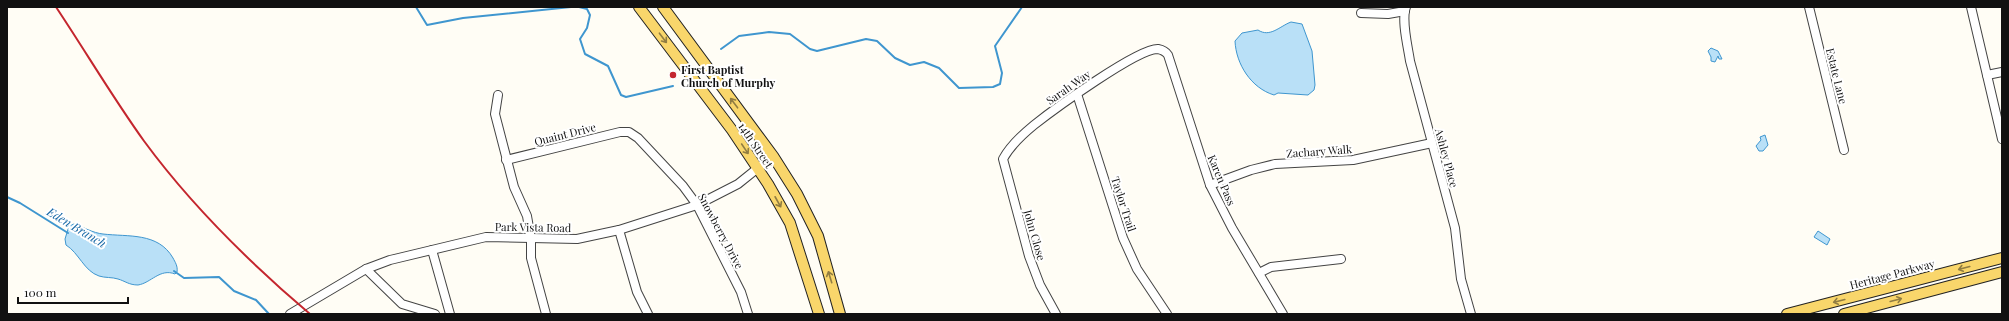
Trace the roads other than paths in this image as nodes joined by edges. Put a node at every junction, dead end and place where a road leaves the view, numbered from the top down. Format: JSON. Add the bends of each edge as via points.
{"nodes":[{"id":1,"x":639,"y":7,"type":"edge"},
{"id":2,"x":663,"y":7,"type":"edge"},
{"id":3,"x":1809,"y":7,"type":"edge"},
{"id":4,"x":1971,"y":7,"type":"edge"},
{"id":5,"x":1406,"y":9,"type":"edge"},
{"id":6,"x":1361,"y":13,"type":"dead end"},
{"id":7,"x":1158,"y":49,"type":"joint"},
{"id":8,"x":2002,"y":72,"type":"edge"},
{"id":9,"x":1988,"y":75,"type":"junction"},
{"id":10,"x":1077,"y":94,"type":"junction"},
{"id":11,"x":498,"y":95,"type":"dead end"},
{"id":12,"x":629,"y":132,"type":"joint"},
{"id":13,"x":2002,"y":139,"type":"edge"},
{"id":14,"x":1432,"y":144,"type":"junction"},
{"id":15,"x":1844,"y":150,"type":"dead end"},
{"id":16,"x":774,"y":156,"type":"junction"},
{"id":17,"x":1003,"y":159,"type":"joint"},
{"id":18,"x":506,"y":160,"type":"junction"},
{"id":19,"x":758,"y":169,"type":"junction"},
{"id":20,"x":1210,"y":185,"type":"junction"},
{"id":21,"x":697,"y":205,"type":"junction"},
{"id":22,"x":620,"y":230,"type":"junction"},
{"id":23,"x":531,"y":239,"type":"junction"},
{"id":24,"x":432,"y":250,"type":"junction"},
{"id":25,"x":2002,"y":258,"type":"edge"},
{"id":26,"x":1341,"y":259,"type":"dead end"},
{"id":27,"x":366,"y":269,"type":"junction"},
{"id":28,"x":2002,"y":272,"type":"edge"},
{"id":29,"x":1259,"y":273,"type":"junction"},
{"id":30,"x":1867,"y":311,"type":"edge"},
{"id":31,"x":449,"y":313,"type":"edge"},
{"id":32,"x":290,"y":314,"type":"edge"},
{"id":33,"x":435,"y":314,"type":"edge"},
{"id":34,"x":440,"y":314,"type":"edge"},
{"id":35,"x":546,"y":314,"type":"edge"},
{"id":36,"x":648,"y":314,"type":"edge"},
{"id":37,"x":748,"y":314,"type":"edge"},
{"id":38,"x":819,"y":314,"type":"edge"},
{"id":39,"x":840,"y":314,"type":"edge"},
{"id":40,"x":1056,"y":314,"type":"edge"},
{"id":41,"x":1167,"y":314,"type":"edge"},
{"id":42,"x":1283,"y":314,"type":"edge"},
{"id":43,"x":1471,"y":314,"type":"edge"},
{"id":44,"x":1787,"y":314,"type":"edge"},
{"id":45,"x":1844,"y":314,"type":"edge"}],
"edges":[{"from":1,"to":19,"type":"main road","name":"14th Street","one_way":true,"via":[[732,130]]},
{"from":16,"to":2,"type":"main road","name":"14th Street","one_way":true},
{"from":3,"to":15,"type":"street","name":"Estate Lane"},
{"from":4,"to":9,"type":"street"},
{"from":5,"to":6,"type":"street","via":[[1388,14]]},
{"from":5,"to":14,"type":"street","name":"Ashley Place","via":[[1410,61]]},
{"from":7,"to":10,"type":"street","name":"Sarah Way","via":[[1132,59]]},
{"from":7,"to":20,"type":"street","name":"Karen Pass","via":[[1168,55]]},
{"from":8,"to":9,"type":"street"},
{"from":9,"to":13,"type":"street"},
{"from":10,"to":17,"type":"street","name":"Sarah Way","via":[[1033,126]]},
{"from":10,"to":41,"type":"street","name":"Taylor Trail","via":[[1123,238],[1137,269]]},
{"from":11,"to":18,"type":"street","via":[[495,114]]},
{"from":12,"to":18,"type":"street","name":"Quaint Drive"},
{"from":12,"to":21,"type":"street","name":"Snowberry Drive","via":[[638,138],[683,186]]},
{"from":14,"to":20,"type":"street","name":"Zachary Walk","via":[[1353,160],[1275,164]]},
{"from":14,"to":43,"type":"street","name":"Ashley Place","via":[[1455,228],[1461,279]]},
{"from":16,"to":19,"type":"street","name":"Park Vista Road"},
{"from":39,"to":16,"type":"main road","name":"14th Street","one_way":true,"via":[[818,236],[808,213]]},
{"from":17,"to":40,"type":"street","name":"John Close","via":[[1029,256],[1040,285]]},
{"from":18,"to":23,"type":"street","via":[[527,216]]},
{"from":19,"to":21,"type":"street","name":"Park Vista Road","via":[[733,187]]},
{"from":19,"to":38,"type":"main road","name":"14th Street","one_way":true,"via":[[790,223]]},
{"from":20,"to":29,"type":"street","name":"Karen Pass","via":[[1222,211]]},
{"from":21,"to":22,"type":"street","name":"Park Vista Road"},
{"from":21,"to":37,"type":"street","name":"Snowberry Drive","via":[[741,292]]},
{"from":22,"to":23,"type":"street","name":"Park Vista Road","via":[[577,239]]},
{"from":22,"to":36,"type":"street","via":[[636,292]]},
{"from":23,"to":24,"type":"street","name":"Park Vista Road","via":[[486,238]]},
{"from":23,"to":35,"type":"street","via":[[531,258]]},
{"from":24,"to":27,"type":"street","name":"Park Vista Road"},
{"from":24,"to":31,"type":"street"},
{"from":25,"to":44,"type":"main road","name":"Heritage Parkway","one_way":true},
{"from":26,"to":29,"type":"street","via":[[1271,267]]},
{"from":27,"to":32,"type":"street","name":"Park Vista Road"},
{"from":27,"to":33,"type":"street","via":[[402,304]]},
{"from":30,"to":28,"type":"main road","one_way":true},
{"from":29,"to":42,"type":"street","name":"Karen Pass"},
{"from":30,"to":45,"type":"main road"},
{"from":31,"to":34,"type":"street"}]}
